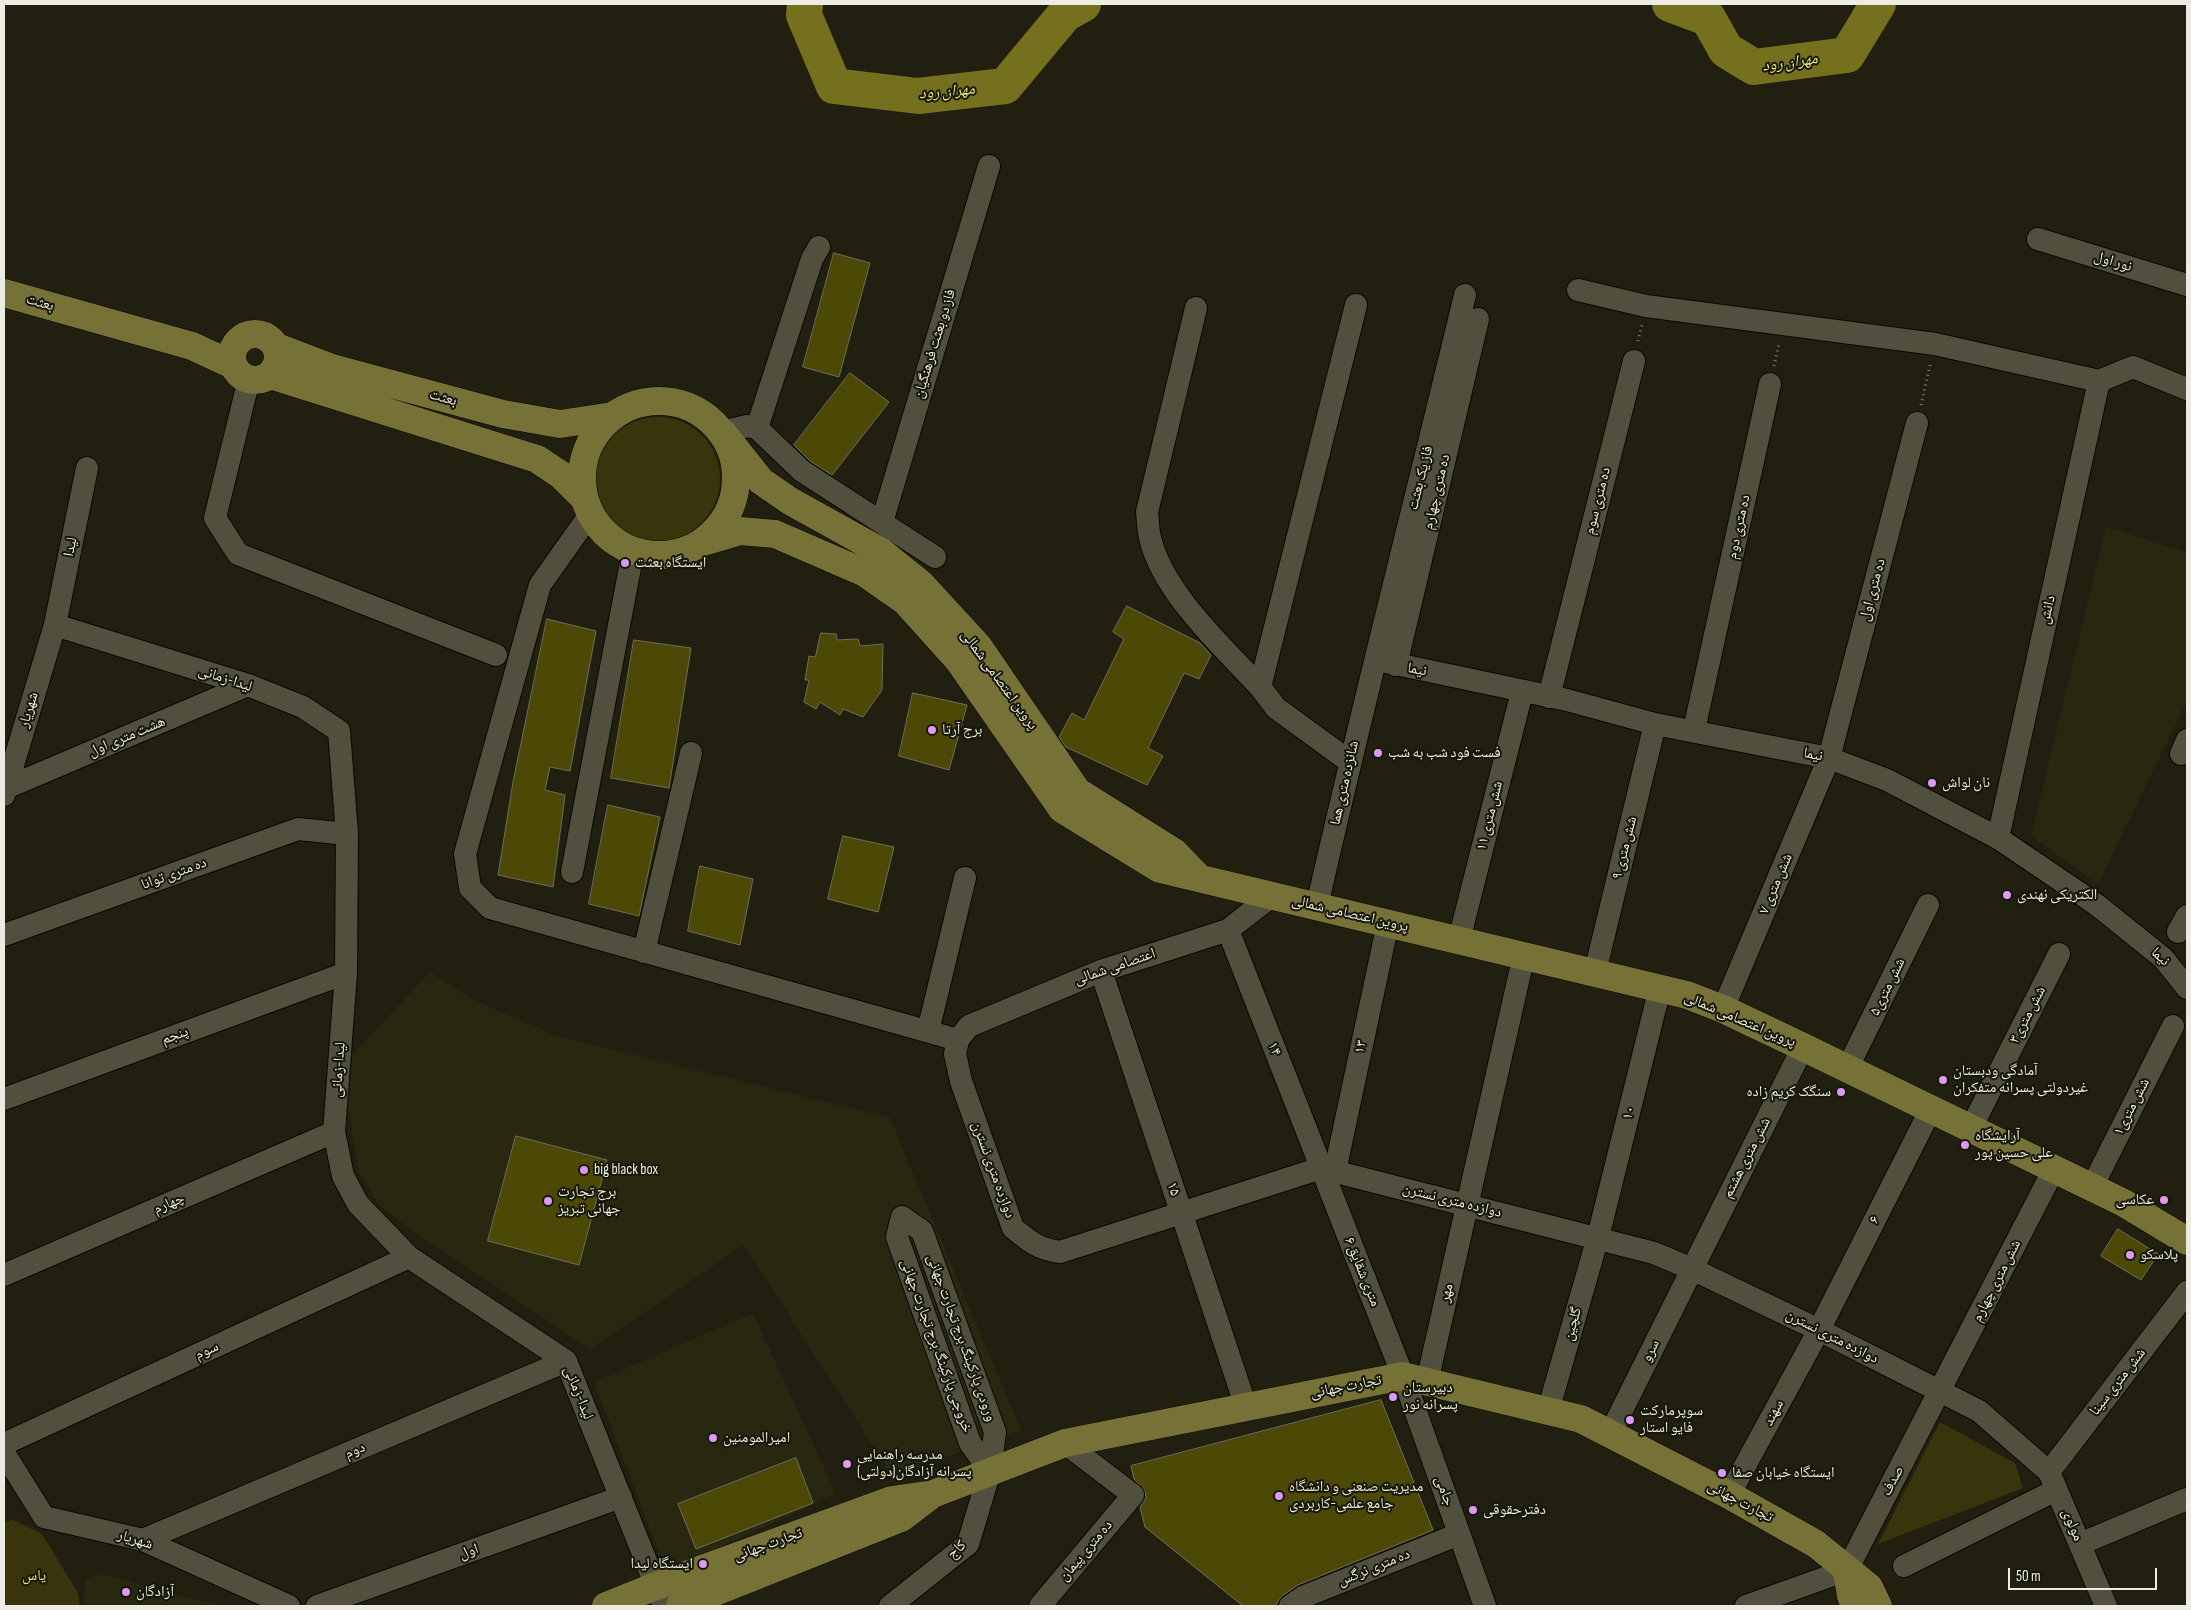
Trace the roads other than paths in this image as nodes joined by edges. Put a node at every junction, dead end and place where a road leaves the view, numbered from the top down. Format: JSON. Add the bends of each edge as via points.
{"nodes":[{"id":1,"x":989,"y":166,"type":"dead end"},
{"id":2,"x":2038,"y":239,"type":"dead end"},
{"id":3,"x":819,"y":247,"type":"dead end"},
{"id":4,"x":2187,"y":285,"type":"edge"},
{"id":5,"x":1578,"y":290,"type":"dead end"},
{"id":6,"x":4,"y":293,"type":"edge"},
{"id":7,"x":1466,"y":295,"type":"dead end"},
{"id":8,"x":1356,"y":304,"type":"dead end"},
{"id":9,"x":1196,"y":308,"type":"dead end"},
{"id":10,"x":1478,"y":319,"type":"dead end"},
{"id":11,"x":242,"y":337,"type":"junction"},
{"id":12,"x":192,"y":346,"type":"junction"},
{"id":13,"x":277,"y":347,"type":"junction"},
{"id":14,"x":1634,"y":361,"type":"road end"},
{"id":15,"x":251,"y":373,"type":"junction"},
{"id":16,"x":2099,"y":382,"type":"junction"},
{"id":17,"x":1770,"y":384,"type":"road end"},
{"id":18,"x":2187,"y":389,"type":"edge"},
{"id":19,"x":613,"y":416,"type":"junction"},
{"id":20,"x":1917,"y":423,"type":"road end"},
{"id":21,"x":757,"y":428,"type":"junction"},
{"id":22,"x":722,"y":432,"type":"junction"},
{"id":23,"x":87,"y":468,"type":"dead end"},
{"id":24,"x":587,"y":506,"type":"junction"},
{"id":25,"x":882,"y":522,"type":"junction"},
{"id":26,"x":706,"y":541,"type":"junction"},
{"id":27,"x":633,"y":552,"type":"junction"},
{"id":28,"x":935,"y":557,"type":"dead end"},
{"id":29,"x":55,"y":626,"type":"junction"},
{"id":30,"x":496,"y":655,"type":"dead end"},
{"id":31,"x":1386,"y":663,"type":"junction"},
{"id":32,"x":248,"y":685,"type":"junction"},
{"id":33,"x":1260,"y":688,"type":"junction"},
{"id":34,"x":1522,"y":692,"type":"junction"},
{"id":35,"x":1549,"y":697,"type":"junction"},
{"id":36,"x":1655,"y":724,"type":"junction"},
{"id":37,"x":1694,"y":730,"type":"junction"},
{"id":38,"x":691,"y":753,"type":"dead end"},
{"id":39,"x":1829,"y":758,"type":"junction"},
{"id":40,"x":1350,"y":762,"type":"junction"},
{"id":41,"x":5,"y":792,"type":"edge"},
{"id":42,"x":347,"y":834,"type":"junction"},
{"id":43,"x":1998,"y":838,"type":"junction"},
{"id":44,"x":572,"y":872,"type":"dead end"},
{"id":45,"x":965,"y":878,"type":"dead end"},
{"id":46,"x":1199,"y":878,"type":"junction"},
{"id":47,"x":1273,"y":896,"type":"junction"},
{"id":48,"x":1928,"y":905,"type":"dead end"},
{"id":49,"x":1317,"y":906,"type":"junction"},
{"id":50,"x":1388,"y":923,"type":"junction"},
{"id":51,"x":1228,"y":930,"type":"junction"},
{"id":52,"x":4,"y":935,"type":"edge"},
{"id":53,"x":1459,"y":940,"type":"junction"},
{"id":54,"x":644,"y":952,"type":"junction"},
{"id":55,"x":2059,"y":954,"type":"dead end"},
{"id":56,"x":1524,"y":955,"type":"junction"},
{"id":57,"x":1100,"y":971,"type":"junction"},
{"id":58,"x":1595,"y":972,"type":"junction"},
{"id":59,"x":346,"y":973,"type":"junction"},
{"id":60,"x":1660,"y":988,"type":"junction"},
{"id":61,"x":2187,"y":988,"type":"edge"},
{"id":62,"x":1723,"y":1009,"type":"junction"},
{"id":63,"x":2172,"y":1026,"type":"dead end"},
{"id":64,"x":928,"y":1031,"type":"junction"},
{"id":65,"x":958,"y":1040,"type":"junction"},
{"id":66,"x":1803,"y":1047,"type":"junction"},
{"id":67,"x":1847,"y":1069,"type":"junction"},
{"id":68,"x":4,"y":1099,"type":"edge"},
{"id":69,"x":1931,"y":1109,"type":"junction"},
{"id":70,"x":1971,"y":1128,"type":"junction"},
{"id":71,"x":334,"y":1132,"type":"junction"},
{"id":72,"x":2054,"y":1169,"type":"junction"},
{"id":73,"x":1328,"y":1170,"type":"junction"},
{"id":74,"x":2092,"y":1187,"type":"junction"},
{"id":75,"x":1467,"y":1205,"type":"junction"},
{"id":76,"x":1181,"y":1213,"type":"junction"},
{"id":77,"x":902,"y":1217,"type":"dead end"},
{"id":78,"x":1598,"y":1237,"type":"junction"},
{"id":79,"x":2187,"y":1241,"type":"edge"},
{"id":80,"x":409,"y":1257,"type":"junction"},
{"id":81,"x":1692,"y":1269,"type":"junction"},
{"id":82,"x":4,"y":1275,"type":"edge"},
{"id":83,"x":2187,"y":1292,"type":"edge"},
{"id":84,"x":1819,"y":1330,"type":"junction"},
{"id":85,"x":566,"y":1361,"type":"junction"},
{"id":86,"x":1415,"y":1379,"type":"junction"},
{"id":87,"x":1940,"y":1392,"type":"junction"},
{"id":88,"x":1246,"y":1407,"type":"junction"},
{"id":89,"x":1548,"y":1411,"type":"junction"},
{"id":90,"x":1610,"y":1434,"type":"junction"},
{"id":91,"x":1065,"y":1443,"type":"junction"},
{"id":92,"x":4,"y":1444,"type":"edge"},
{"id":93,"x":4,"y":1453,"type":"edge"},
{"id":94,"x":990,"y":1470,"type":"junction"},
{"id":95,"x":2053,"y":1481,"type":"junction"},
{"id":96,"x":933,"y":1494,"type":"junction"},
{"id":97,"x":1730,"y":1495,"type":"junction"},
{"id":98,"x":620,"y":1497,"type":"junction"},
{"id":99,"x":2187,"y":1499,"type":"edge"},
{"id":100,"x":1459,"y":1534,"type":"junction"},
{"id":101,"x":143,"y":1540,"type":"junction"},
{"id":102,"x":2080,"y":1544,"type":"junction"},
{"id":103,"x":1904,"y":1566,"type":"dead end"},
{"id":104,"x":1847,"y":1570,"type":"junction"},
{"id":105,"x":660,"y":1596,"type":"edge"},
{"id":106,"x":613,"y":1605,"type":"edge"},
{"id":107,"x":290,"y":1606,"type":"edge"},
{"id":108,"x":317,"y":1606,"type":"edge"},
{"id":109,"x":680,"y":1606,"type":"edge"},
{"id":110,"x":890,"y":1606,"type":"edge"},
{"id":111,"x":1040,"y":1606,"type":"edge"},
{"id":112,"x":1290,"y":1606,"type":"edge"},
{"id":113,"x":1485,"y":1606,"type":"edge"},
{"id":114,"x":1746,"y":1606,"type":"edge"},
{"id":115,"x":1854,"y":1606,"type":"edge"},
{"id":116,"x":1878,"y":1606,"type":"edge"},
{"id":117,"x":2106,"y":1606,"type":"edge"}],
"edges":[{"from":1,"to":25,"type":"street","name":"فاز دو بعثت فرهنگیان"},
{"from":2,"to":4,"type":"street","name":"نور اول"},
{"from":3,"to":21,"type":"street"},
{"from":5,"to":16,"type":"street","via":[[1646,306],[1935,344]]},
{"from":6,"to":12,"type":"main road","name":"بعثت"},
{"from":7,"to":31,"type":"street","name":"فاز یک بعثت"},
{"from":8,"to":33,"type":"street"},
{"from":9,"to":33,"type":"street","via":[[1147,512],[1150,539],[1162,568],[1185,605]]},
{"from":10,"to":31,"type":"street","name":"ده متری چهارم"},
{"from":11,"to":12,"type":"main road","name":"بعثت"},
{"from":11,"to":13,"type":"main road","via":[[258,333],[272,340]]},
{"from":11,"to":15,"type":"main road","via":[[233,349]]},
{"from":12,"to":15,"type":"main road","name":"بعثت"},
{"from":13,"to":15,"type":"main road","via":[[278,362]]},
{"from":13,"to":19,"type":"main road","name":"بعثت","via":[[332,368],[503,414],[560,424]]},
{"from":14,"to":35,"type":"street","name":"ده متری سوم"},
{"from":15,"to":24,"type":"main road","name":"بعثت","via":[[537,459],[561,475]]},
{"from":15,"to":30,"type":"street","via":[[215,518],[238,554]]},
{"from":16,"to":18,"type":"street","via":[[2133,367]]},
{"from":16,"to":43,"type":"street","name":"دانش"},
{"from":17,"to":37,"type":"street","name":"ده متری دوم"},
{"from":19,"to":22,"type":"main road","via":[[635,404],[659,400],[683,404],[705,415]]},
{"from":19,"to":24,"type":"main road","via":[[597,432],[586,453],[581,475]]},
{"from":20,"to":39,"type":"street","name":"ده متری اول"},
{"from":21,"to":22,"type":"street","via":[[747,426]]},
{"from":21,"to":25,"type":"street","via":[[802,471]]},
{"from":22,"to":26,"type":"main road","via":[[733,454],[737,478],[734,502],[723,524]]},
{"from":22,"to":46,"type":"main road","name":"پروین اعتصامی شمالی","via":[[761,481],[790,501],[880,551],[920,584],[978,646],[1077,791],[1174,852]]},
{"from":23,"to":29,"type":"street","name":"لیدا"},
{"from":24,"to":27,"type":"main road","via":[[594,521],[611,540]]},
{"from":24,"to":54,"type":"street","via":[[540,585],[465,854],[470,888],[490,908]]},
{"from":25,"to":28,"type":"street"},
{"from":26,"to":27,"type":"main road","via":[[683,553],[658,556]]},
{"from":26,"to":46,"type":"main road","name":"پروین اعتصامی شمالی","via":[[740,532],[775,534],[865,573],[905,601],[959,661],[1062,809],[1160,869]]},
{"from":27,"to":44,"type":"street"},
{"from":29,"to":32,"type":"street","name":"لیدا-زمانی"},
{"from":29,"to":41,"type":"street","name":"شهریار"},
{"from":31,"to":34,"type":"street","name":"نیما"},
{"from":31,"to":40,"type":"street","name":"شانزده متری هما"},
{"from":32,"to":41,"type":"street","name":"هشت متری اول"},
{"from":32,"to":42,"type":"street","name":"لیدا-زمانی","via":[[303,707],[339,731]]},
{"from":33,"to":40,"type":"street","via":[[1276,708]]},
{"from":34,"to":35,"type":"street","name":"نیما"},
{"from":34,"to":53,"type":"street","name":"۱۱ شش متری"},
{"from":35,"to":36,"type":"street","name":"نیما"},
{"from":36,"to":37,"type":"street","name":"نیما"},
{"from":36,"to":58,"type":"street","name":"۹ شش متری"},
{"from":37,"to":39,"type":"street","name":"نیما"},
{"from":38,"to":54,"type":"street"},
{"from":39,"to":43,"type":"street","name":"نیما","via":[[1887,780]]},
{"from":39,"to":62,"type":"street","name":"۷ شش متری"},
{"from":40,"to":49,"type":"street","name":"شانزده متری هما"},
{"from":42,"to":52,"type":"street","name":"ده متری توانا","via":[[298,829]]},
{"from":42,"to":59,"type":"street","name":"لیدا-زمانی"},
{"from":43,"to":61,"type":"street","name":"نیما","via":[[2097,905],[2163,958]]},
{"from":45,"to":64,"type":"street"},
{"from":46,"to":47,"type":"main road","name":"پروین اعتصامی شمالی"},
{"from":47,"to":49,"type":"main road","name":"پروین اعتصامی شمالی"},
{"from":47,"to":51,"type":"street","name":"اعتصامی شمالی"},
{"from":48,"to":67,"type":"street","name":"۵شش متری"},
{"from":49,"to":50,"type":"main road","name":"پروین اعتصامی شمالی"},
{"from":50,"to":53,"type":"main road","name":"پروین اعتصامی شمالی"},
{"from":50,"to":73,"type":"street","name":"۱۳"},
{"from":51,"to":57,"type":"street","name":"اعتصامی شمالی"},
{"from":51,"to":73,"type":"street","name":"۱۴"},
{"from":53,"to":56,"type":"main road","name":"پروین اعتصامی شمالی"},
{"from":54,"to":64,"type":"street"},
{"from":55,"to":70,"type":"street","name":"شش متری۳"},
{"from":56,"to":58,"type":"main road","name":"پروین اعتصامی شمالی"},
{"from":56,"to":75,"type":"street","name":"مهر"},
{"from":57,"to":65,"type":"street","name":"اعتصامی شمالی","via":[[969,1026]]},
{"from":57,"to":76,"type":"street","name":"۱۵"},
{"from":58,"to":60,"type":"main road","name":"پروین اعتصامی شمالی"},
{"from":59,"to":68,"type":"street","name":"پنجم"},
{"from":59,"to":71,"type":"street","name":"لیدا-زمانی"},
{"from":60,"to":62,"type":"main road","name":"پروین اعتصامی شمالی"},
{"from":60,"to":78,"type":"street","name":"۱۰"},
{"from":62,"to":66,"type":"main road","name":"پروین اعتصامی شمالی"},
{"from":63,"to":74,"type":"street","name":"شش متری۱"},
{"from":64,"to":65,"type":"street"},
{"from":65,"to":76,"type":"street","name":"دوازده متری نسترن","via":[[955,1054],[961,1081],[1014,1228],[1030,1242],[1044,1250],[1060,1252]]},
{"from":66,"to":67,"type":"main road","name":"پروین اعتصامی شمالی"},
{"from":66,"to":81,"type":"street","name":"شش متری هشتم"},
{"from":67,"to":69,"type":"main road","name":"پروین اعتصامی شمالی"},
{"from":69,"to":70,"type":"main road","name":"پروین اعتصامی شمالی"},
{"from":69,"to":84,"type":"street","name":"۶"},
{"from":70,"to":72,"type":"main road","name":"پروین اعتصامی شمالی"},
{"from":71,"to":80,"type":"street","name":"لیدا-زمانی","via":[[342,1176],[358,1204]]},
{"from":71,"to":82,"type":"street","name":"چهارم"},
{"from":72,"to":74,"type":"main road","name":"پروین اعتصامی شمالی"},
{"from":72,"to":87,"type":"street","name":"شش متری چهارم"},
{"from":73,"to":75,"type":"street","name":"دوازده متری نسترن"},
{"from":73,"to":76,"type":"street","name":"دوازده متری نسترن"},
{"from":73,"to":86,"type":"street","name":"۶ متری شقایق"},
{"from":74,"to":79,"type":"main road","name":"پروین اعتصامی شمالی"},
{"from":75,"to":78,"type":"street","name":"دوازده متری نسترن"},
{"from":75,"to":86,"type":"street","name":"مهر"},
{"from":76,"to":88,"type":"street","name":"۱۵"},
{"from":77,"to":94,"type":"street","name":"ورودی پارکینگ برج تجارت جهانی","via":[[922,1231],[994,1432]]},
{"from":78,"to":81,"type":"street","name":"دوازده متری نسترن","via":[[1654,1253]]},
{"from":78,"to":89,"type":"street","name":"گلچین"},
{"from":80,"to":85,"type":"street","name":"لیدا-زمانی"},
{"from":80,"to":92,"type":"street","name":"سوم"},
{"from":81,"to":84,"type":"street","name":"دوازده متری نسترن"},
{"from":81,"to":90,"type":"street","name":"سرو"},
{"from":83,"to":95,"type":"street","name":"شش متری سینا"},
{"from":84,"to":87,"type":"street","name":"دوازده متری نسترن"},
{"from":84,"to":97,"type":"street","name":"سهند"},
{"from":85,"to":98,"type":"street","name":"لیدا-زمانی"},
{"from":85,"to":101,"type":"street","name":"دوم"},
{"from":86,"to":88,"type":"main road","name":"تجارت جهانی"},
{"from":86,"to":89,"type":"main road","name":"تجارت جهانی"},
{"from":86,"to":100,"type":"street","name":"جامی"},
{"from":87,"to":95,"type":"street","name":"دوازده متری نسترن","via":[[1979,1411]]},
{"from":87,"to":104,"type":"street","name":"صدف"},
{"from":88,"to":91,"type":"main road","name":"تجارت جهانی"},
{"from":89,"to":90,"type":"main road","name":"تجارت جهانی","via":[[1581,1419]]},
{"from":90,"to":97,"type":"main road","name":"تجارت جهانی"},
{"from":91,"to":94,"type":"main road","name":"تجارت جهانی"},
{"from":91,"to":111,"type":"street","name":"ده متری پیمان","via":[[1133,1495]]},
{"from":93,"to":101,"type":"street","name":"شهریار","via":[[44,1517]]},
{"from":94,"to":96,"type":"main road","name":"تجارت جهانی"},
{"from":94,"to":110,"type":"street","name":"کاج","via":[[968,1544]]},
{"from":95,"to":102,"type":"street","name":"مولوی"},
{"from":95,"to":103,"type":"street"},
{"from":96,"to":105,"type":"main road","name":"تجارت جهانی","via":[[892,1500]]},
{"from":96,"to":109,"type":"main road","name":"تجارت جهانی","via":[[901,1518]]},
{"from":97,"to":104,"type":"main road","name":"تجارت جهانی","via":[[1816,1544]]},
{"from":98,"to":105,"type":"street","name":"لیدا-زمانی"},
{"from":98,"to":108,"type":"street","name":"اول"},
{"from":99,"to":102,"type":"street"},
{"from":100,"to":112,"type":"street","name":"ده متری نرگس","via":[[1303,1597]]},
{"from":100,"to":113,"type":"street","name":"جامی"},
{"from":101,"to":107,"type":"street","name":"شهریار"},
{"from":102,"to":117,"type":"street","name":"مولوی"},
{"from":104,"to":114,"type":"street"},
{"from":104,"to":115,"type":"main road"},
{"from":104,"to":116,"type":"main road","name":"تجارت جهانی","via":[[1870,1586]]},
{"from":105,"to":106,"type":"main road","name":"تجارت جهانی"}]}
